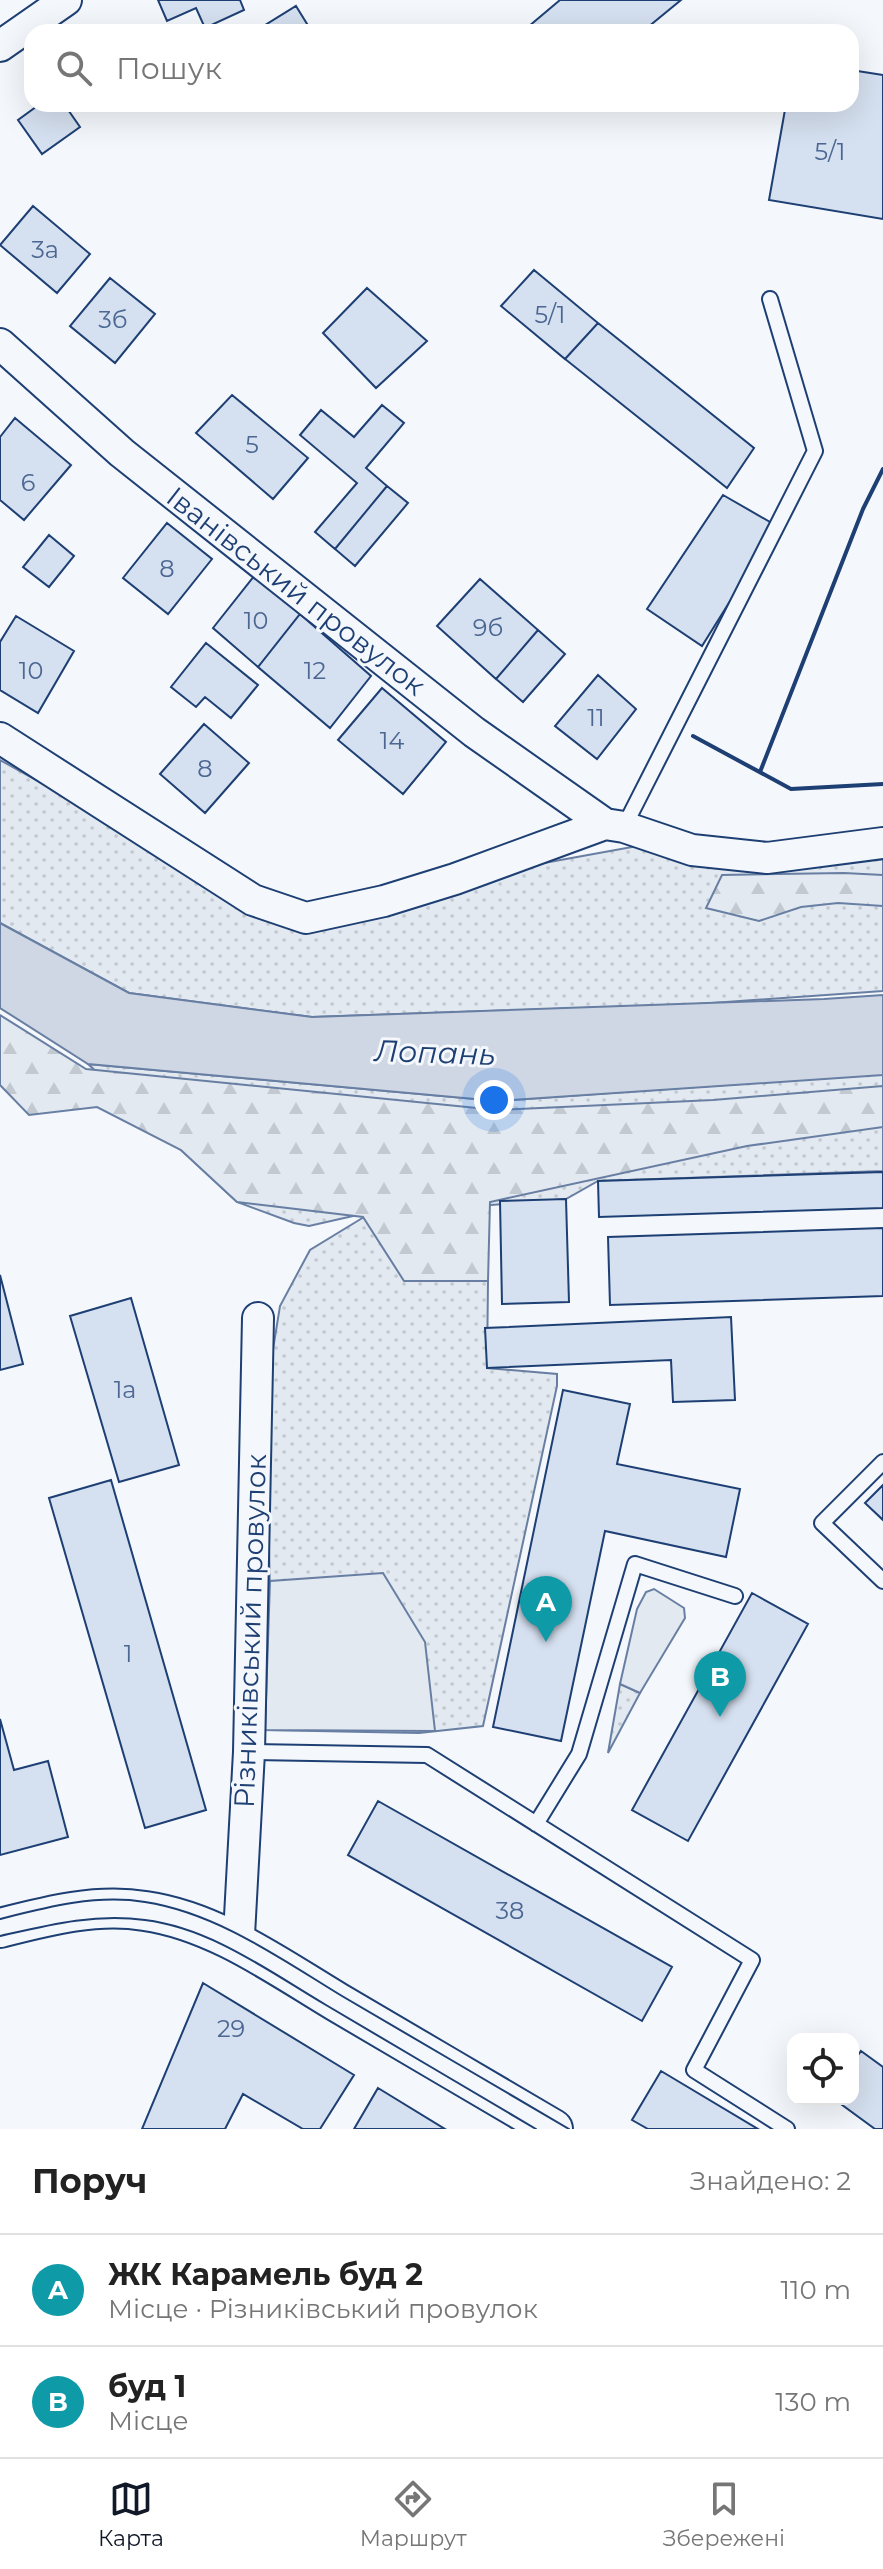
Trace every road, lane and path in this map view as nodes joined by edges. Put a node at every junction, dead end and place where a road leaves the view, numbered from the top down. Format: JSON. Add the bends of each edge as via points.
{"nodes":[{"id":1,"x":66,"y":0,"type":"edge"},
{"id":2,"x":32,"y":24,"type":"edge"},
{"id":3,"x":24,"y":29,"type":"edge"},
{"id":4,"x":0,"y":46,"type":"edge"},
{"id":5,"x":770,"y":299,"type":"dead end"},
{"id":6,"x":0,"y":344,"type":"edge"},
{"id":7,"x":0,"y":738,"type":"edge"},
{"id":8,"x":614,"y":825,"type":"junction"},
{"id":9,"x":883,"y":843,"type":"edge"},
{"id":10,"x":258,"y":1318,"type":"dead end"},
{"id":11,"x":883,"y":1462,"type":"edge"},
{"id":12,"x":883,"y":1581,"type":"edge"},
{"id":13,"x":735,"y":1596,"type":"dead end"},
{"id":14,"x":249,"y":1752,"type":"junction"},
{"id":15,"x":536,"y":1824,"type":"junction"},
{"id":16,"x":0,"y":1928,"type":"edge"},
{"id":17,"x":236,"y":1944,"type":"junction"},
{"id":18,"x":553,"y":2129,"type":"edge"},
{"id":19,"x":787,"y":2129,"type":"edge"}],
"edges":[{"from":1,"to":2,"type":"street"},
{"from":3,"to":4,"type":"street"},
{"from":5,"to":8,"type":"lane","via":[[815,451]]},
{"from":6,"to":8,"type":"street","name":"Іванівський провулок","via":[[122,453],[401,675],[474,732]]},
{"from":7,"to":8,"type":"street","via":[[253,900],[306,918],[384,901]]},
{"from":8,"to":9,"type":"street","name":"Іванівський провулок","via":[[692,850],[767,858]]},
{"from":10,"to":14,"type":"street","name":"Різниківський провулок"},
{"from":11,"to":12,"type":"lane","via":[[822,1523]]},
{"from":13,"to":15,"type":"lane","via":[[635,1564],[579,1754]]},
{"from":14,"to":15,"type":"lane","via":[[427,1755]]},
{"from":14,"to":17,"type":"street","name":"Різниківський провулок"},
{"from":15,"to":19,"type":"lane","via":[[752,1960],[694,2070]]},
{"from":16,"to":17,"type":"street","via":[[79,1911],[129,1909],[175,1918]]},
{"from":17,"to":18,"type":"street"}]}
